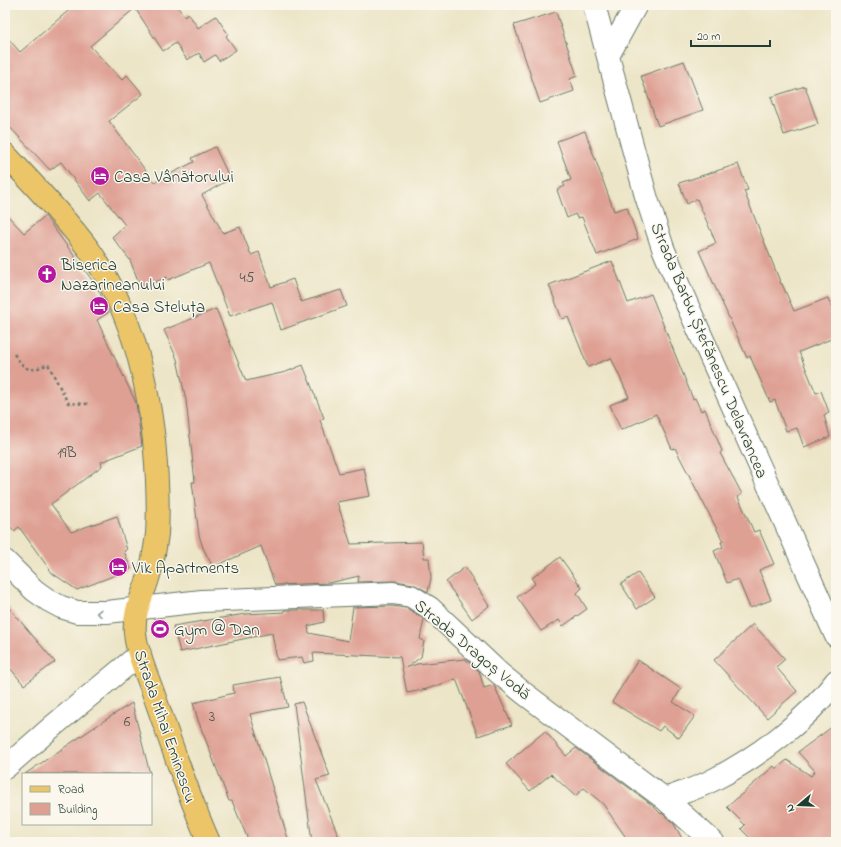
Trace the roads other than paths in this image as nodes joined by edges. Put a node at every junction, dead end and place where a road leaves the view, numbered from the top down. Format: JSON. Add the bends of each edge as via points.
{"nodes":[{"id":1,"x":594,"y":5,"type":"edge"},
{"id":2,"x":636,"y":5,"type":"edge"},
{"id":3,"x":608,"y":56,"type":"junction"},
{"id":4,"x":5,"y":154,"type":"edge"},
{"id":5,"x":5,"y":561,"type":"edge"},
{"id":6,"x":137,"y":608,"type":"junction"},
{"id":7,"x":836,"y":636,"type":"edge"},
{"id":8,"x":140,"y":654,"type":"junction"},
{"id":9,"x":836,"y":681,"type":"edge"},
{"id":10,"x":5,"y":768,"type":"edge"},
{"id":11,"x":665,"y":799,"type":"junction"},
{"id":12,"x":209,"y":842,"type":"edge"},
{"id":13,"x":713,"y":842,"type":"edge"}],
"edges":[{"from":1,"to":3,"type":"street","name":"Strada Barbu Ștefănescu Delavrancea"},
{"from":2,"to":3,"type":"street"},
{"from":3,"to":7,"type":"street","name":"Strada Barbu Ștefănescu Delavrancea","via":[[646,196],[663,248]]},
{"from":4,"to":6,"type":"main road","name":"Strada Mihai Eminescu","via":[[61,214],[88,248],[115,292],[137,350],[150,412],[158,501],[157,535],[152,563]]},
{"from":6,"to":5,"type":"street","name":"Strada Dragoș Vodă","one_way":true,"via":[[92,613],[61,607],[34,590]]},
{"from":6,"to":8,"type":"main road","name":"Strada Mihai Eminescu","via":[[135,633]]},
{"from":6,"to":11,"type":"street","name":"Strada Dragoș Vodă","via":[[202,601],[393,593],[411,596],[430,608],[525,694]]},
{"from":8,"to":10,"type":"street"},
{"from":8,"to":12,"type":"main road","name":"Strada Mihai Eminescu","via":[[181,772]]},
{"from":9,"to":11,"type":"street","via":[[791,728],[767,746],[713,780]]},
{"from":11,"to":13,"type":"street","name":"Strada Dragoș Vodă"}]}
